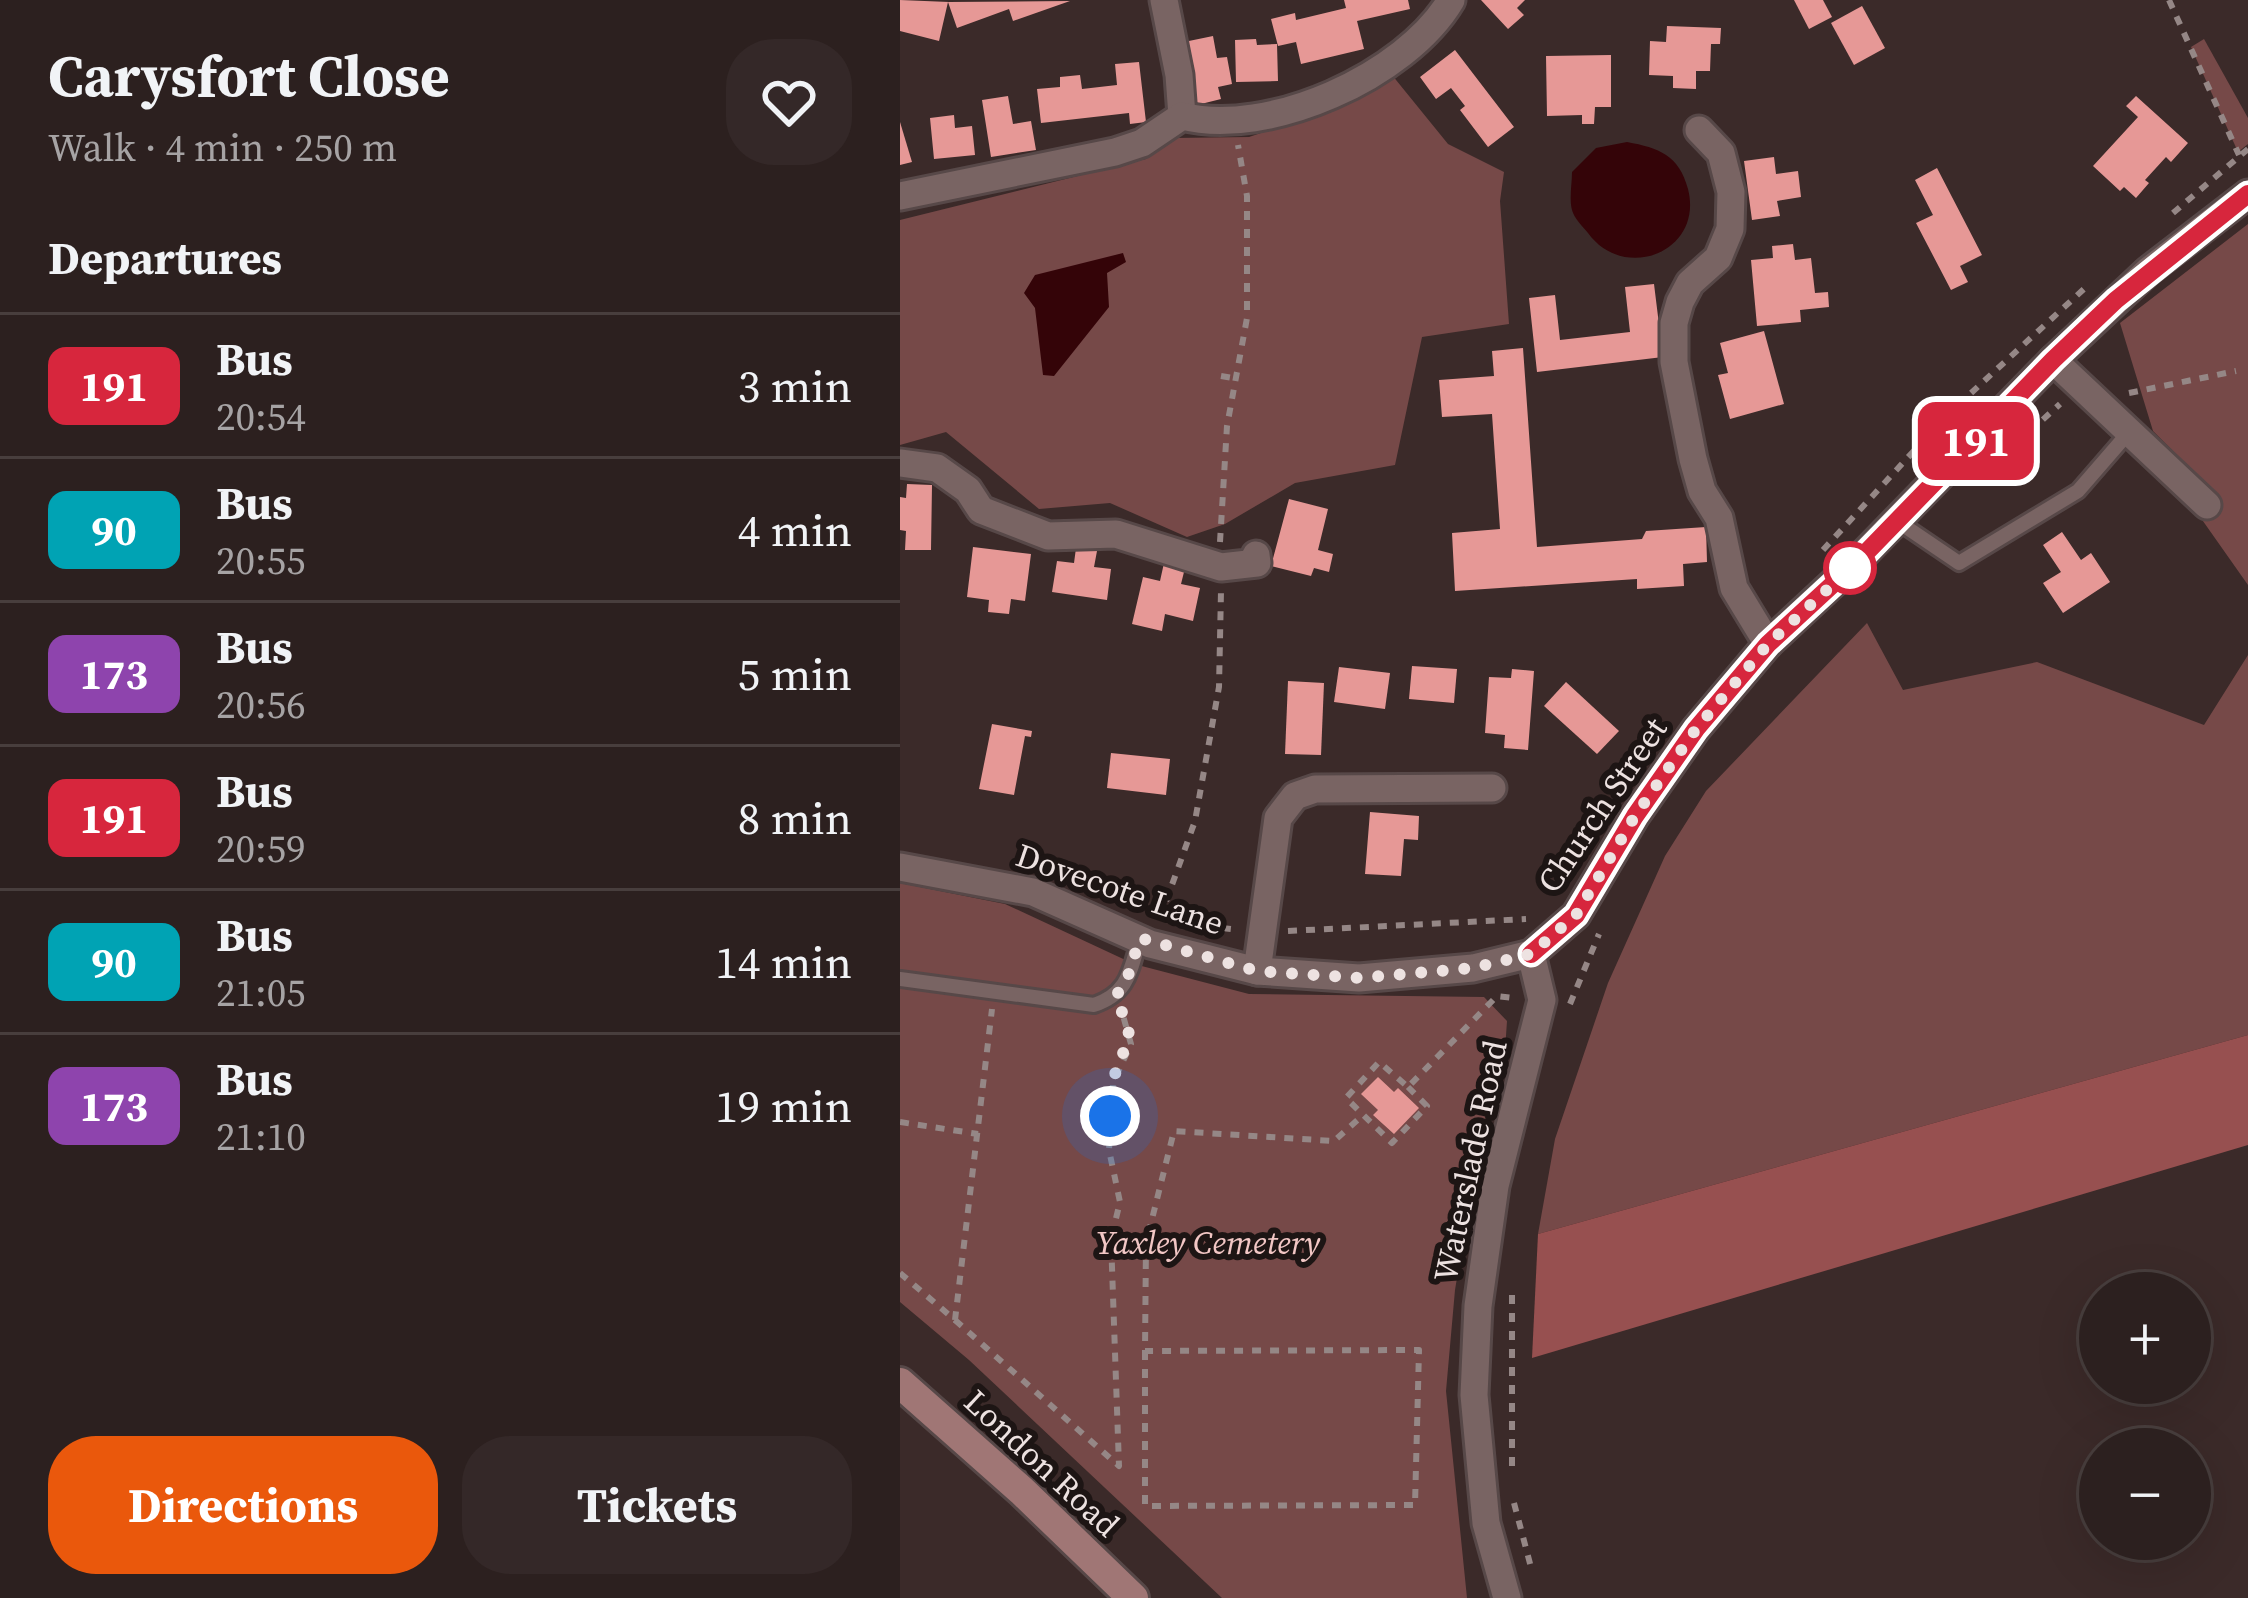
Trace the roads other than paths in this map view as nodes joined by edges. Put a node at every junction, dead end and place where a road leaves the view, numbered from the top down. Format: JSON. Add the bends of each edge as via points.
{"nodes":[{"id":1,"x":1164,"y":0,"type":"edge"},
{"id":2,"x":1450,"y":0,"type":"edge"},
{"id":3,"x":1182,"y":116,"type":"junction"},
{"id":4,"x":1699,"y":130,"type":"dead end"},
{"id":5,"x":2248,"y":194,"type":"edge"},
{"id":6,"x":900,"y":196,"type":"edge"},
{"id":7,"x":2053,"y":360,"type":"junction"},
{"id":8,"x":2130,"y":431,"type":"junction"},
{"id":9,"x":900,"y":463,"type":"edge"},
{"id":10,"x":2207,"y":505,"type":"dead end"},
{"id":11,"x":1897,"y":521,"type":"junction"},
{"id":12,"x":1256,"y":555,"type":"dead end"},
{"id":13,"x":1768,"y":644,"type":"junction"},
{"id":14,"x":1492,"y":788,"type":"dead end"},
{"id":15,"x":900,"y":867,"type":"edge"},
{"id":16,"x":1149,"y":930,"type":"junction"},
{"id":17,"x":1531,"y":954,"type":"junction"},
{"id":18,"x":1257,"y":971,"type":"junction"},
{"id":19,"x":900,"y":979,"type":"edge"},
{"id":20,"x":900,"y":1383,"type":"edge"},
{"id":21,"x":1133,"y":1598,"type":"edge"},
{"id":22,"x":1507,"y":1598,"type":"edge"}],
"edges":[{"from":1,"to":3,"type":"street"},
{"from":2,"to":3,"type":"street","via":[[1436,26],[1397,56],[1282,114],[1234,122]]},
{"from":3,"to":6,"type":"street","via":[[1115,152]]},
{"from":4,"to":13,"type":"street","via":[[1721,153],[1730,229],[1680,302],[1674,362],[1693,459],[1719,518],[1733,588]]},
{"from":5,"to":7,"type":"street","name":"Church Street","via":[[2148,271]]},
{"from":7,"to":8,"type":"street"},
{"from":7,"to":11,"type":"street","name":"Church Street"},
{"from":8,"to":10,"type":"street"},
{"from":8,"to":11,"type":"lane","via":[[2078,491],[1959,563]]},
{"from":9,"to":12,"type":"street","via":[[937,468],[980,510],[1048,536],[1116,534],[1220,567],[1257,562]]},
{"from":11,"to":13,"type":"street","name":"Church Street"},
{"from":13,"to":17,"type":"street","name":"Church Street","via":[[1696,729],[1576,915]]},
{"from":14,"to":18,"type":"street","via":[[1315,789],[1295,796],[1278,818]]},
{"from":15,"to":16,"type":"street","name":"Dovecote Lane","via":[[1033,892]]},
{"from":16,"to":18,"type":"street","name":"Dovecote Lane"},
{"from":16,"to":19,"type":"lane","via":[[1115,998],[1094,1005]]},
{"from":17,"to":18,"type":"street","name":"Dovecote Lane","via":[[1359,978]]},
{"from":17,"to":22,"type":"street","name":"Waterslade Road","via":[[1556,1003],[1495,1186],[1474,1396],[1486,1523]]},
{"from":20,"to":21,"type":"main road","name":"London Road"}]}
